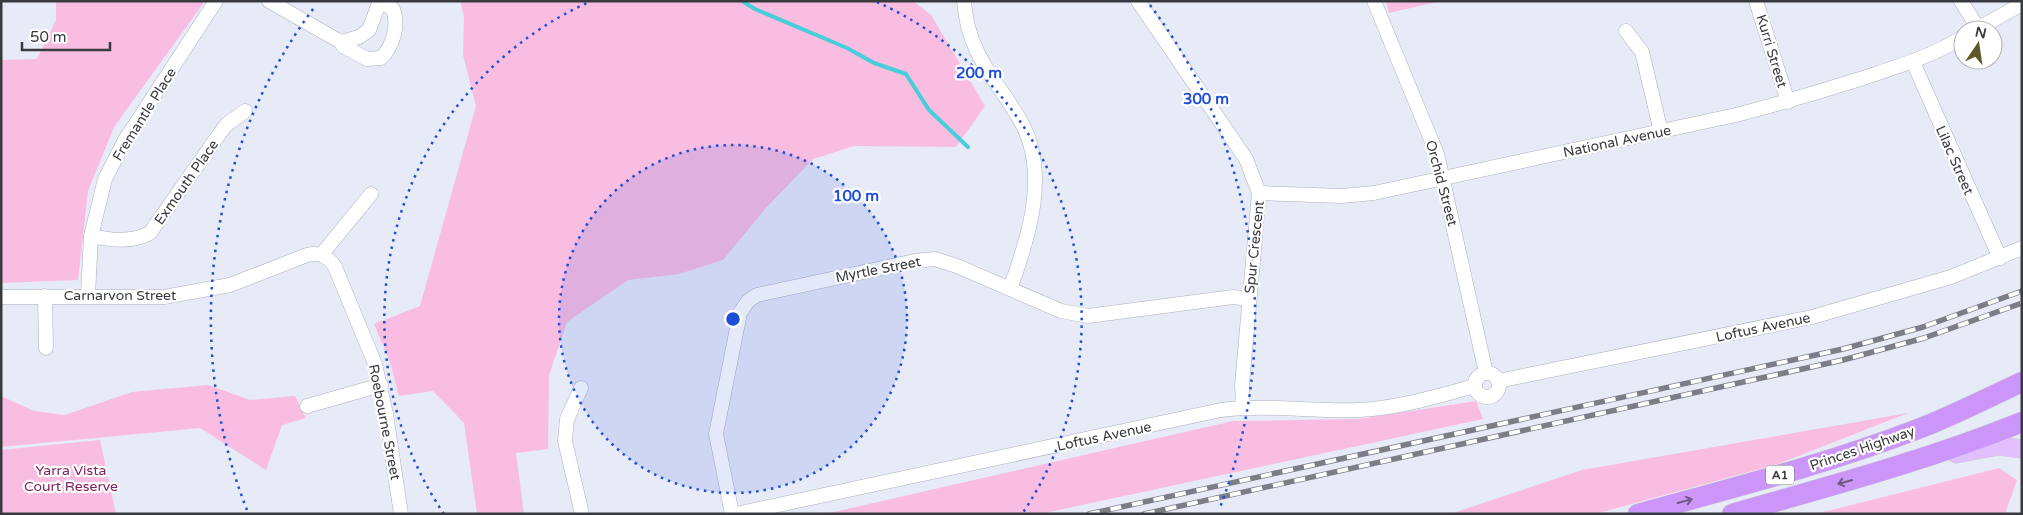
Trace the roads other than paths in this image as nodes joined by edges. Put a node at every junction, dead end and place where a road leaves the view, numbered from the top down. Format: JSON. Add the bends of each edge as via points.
{"nodes":[{"id":1,"x":216,"y":1,"type":"edge"},
{"id":2,"x":269,"y":1,"type":"edge"},
{"id":3,"x":964,"y":1,"type":"edge"},
{"id":4,"x":1138,"y":1,"type":"edge"},
{"id":5,"x":1374,"y":1,"type":"edge"},
{"id":6,"x":1756,"y":1,"type":"edge"},
{"id":7,"x":1961,"y":1,"type":"edge"},
{"id":8,"x":2022,"y":4,"type":"edge"},
{"id":9,"x":1971,"y":20,"type":"edge"},
{"id":10,"x":1993,"y":20,"type":"edge"},
{"id":11,"x":1626,"y":31,"type":"dead end"},
{"id":12,"x":341,"y":42,"type":"junction"},
{"id":13,"x":1953,"y":43,"type":"edge"},
{"id":14,"x":1913,"y":62,"type":"junction"},
{"id":15,"x":1788,"y":102,"type":"junction"},
{"id":16,"x":245,"y":111,"type":"dead end"},
{"id":17,"x":1661,"y":132,"type":"junction"},
{"id":18,"x":1443,"y":178,"type":"junction"},
{"id":19,"x":1259,"y":193,"type":"junction"},
{"id":20,"x":371,"y":194,"type":"dead end"},
{"id":21,"x":91,"y":236,"type":"junction"},
{"id":22,"x":2022,"y":248,"type":"edge"},
{"id":23,"x":322,"y":254,"type":"junction"},
{"id":24,"x":2000,"y":258,"type":"junction"},
{"id":25,"x":1010,"y":289,"type":"junction"},
{"id":26,"x":1,"y":296,"type":"edge"},
{"id":27,"x":46,"y":296,"type":"junction"},
{"id":28,"x":88,"y":296,"type":"junction"},
{"id":29,"x":1249,"y":299,"type":"junction"},
{"id":30,"x":46,"y":348,"type":"dead end"},
{"id":31,"x":1486,"y":373,"type":"junction"},
{"id":32,"x":1498,"y":381,"type":"junction"},
{"id":33,"x":2022,"y":382,"type":"edge"},
{"id":34,"x":381,"y":385,"type":"junction"},
{"id":35,"x":1475,"y":386,"type":"junction"},
{"id":36,"x":581,"y":388,"type":"dead end"},
{"id":37,"x":2022,"y":395,"type":"edge"},
{"id":38,"x":308,"y":406,"type":"dead end"},
{"id":39,"x":1243,"y":408,"type":"junction"},
{"id":40,"x":2022,"y":422,"type":"edge"},
{"id":41,"x":1919,"y":429,"type":"junction"},
{"id":42,"x":2022,"y":449,"type":"edge"},
{"id":43,"x":1892,"y":468,"type":"junction"},
{"id":44,"x":401,"y":514,"type":"edge"},
{"id":45,"x":582,"y":514,"type":"edge"},
{"id":46,"x":732,"y":514,"type":"edge"},
{"id":47,"x":736,"y":514,"type":"edge"},
{"id":48,"x":1638,"y":514,"type":"edge"},
{"id":49,"x":1732,"y":514,"type":"edge"}],
"edges":[{"from":1,"to":21,"type":"street","name":"Fremantle Place","via":[[114,159],[105,179]]},
{"from":2,"to":12,"type":"street"},
{"from":3,"to":25,"type":"street","via":[[972,43],[1021,120],[1033,151],[1036,176],[1032,207]]},
{"from":4,"to":19,"type":"street","name":"Spur Crescent","via":[[1241,151]]},
{"from":5,"to":18,"type":"street","name":"Orchid Street","via":[[1437,154]]},
{"from":6,"to":15,"type":"street","name":"Kurri Street"},
{"from":7,"to":9,"type":"street"},
{"from":8,"to":10,"type":"street"},
{"from":11,"to":17,"type":"street","via":[[1642,52]]},
{"from":12,"to":12,"type":"street","via":[[367,59],[382,58],[389,51],[394,34],[393,9],[386,4],[378,6],[369,30]]},
{"from":13,"to":14,"type":"street","name":"National Avenue"},
{"from":14,"to":15,"type":"street","name":"National Avenue"},
{"from":14,"to":24,"type":"street","name":"Lilac Street"},
{"from":15,"to":17,"type":"street","name":"National Avenue"},
{"from":16,"to":21,"type":"street","name":"Exmouth Place","via":[[226,125],[150,233],[134,239]]},
{"from":17,"to":18,"type":"street","name":"National Avenue"},
{"from":18,"to":19,"type":"street","name":"National Avenue","via":[[1358,195]]},
{"from":18,"to":31,"type":"street","name":"Orchid Street"},
{"from":19,"to":29,"type":"street","name":"Spur Crescent"},
{"from":20,"to":23,"type":"street"},
{"from":21,"to":28,"type":"street","name":"Fremantle Place"},
{"from":22,"to":24,"type":"street","name":"Loftus Avenue"},
{"from":23,"to":28,"type":"street","name":"Carnarvon Street","via":[[302,257],[230,285],[182,295]]},
{"from":23,"to":34,"type":"street","name":"Roebourne Street","via":[[335,267],[364,334]]},
{"from":24,"to":32,"type":"street","name":"Loftus Avenue","via":[[1951,277],[1812,317]]},
{"from":25,"to":29,"type":"street","name":"Myrtle Street","via":[[1061,311],[1088,316],[1225,298]]},
{"from":25,"to":46,"type":"street","name":"Myrtle Street","via":[[935,259],[762,293],[748,301],[740,313],[716,434]]},
{"from":26,"to":27,"type":"street","name":"Carnarvon Street"},
{"from":27,"to":28,"type":"street","name":"Carnarvon Street"},
{"from":27,"to":30,"type":"street"},
{"from":29,"to":39,"type":"street","name":"Spur Crescent"},
{"from":31,"to":32,"type":"street"},
{"from":31,"to":35,"type":"street","via":[[1479,376]]},
{"from":32,"to":35,"type":"street","via":[[1498,389],[1489,396],[1482,395]]},
{"from":33,"to":41,"type":"highway","name":"Princes Highway","number":"A1"},
{"from":34,"to":38,"type":"street"},
{"from":34,"to":44,"type":"street","name":"Roebourne Street"},
{"from":35,"to":39,"type":"street","name":"Loftus Avenue","via":[[1362,410]]},
{"from":36,"to":45,"type":"street","via":[[567,419],[565,441]]},
{"from":37,"to":41,"type":"highway"},
{"from":39,"to":47,"type":"street","name":"Loftus Avenue"},
{"from":40,"to":43,"type":"highway","name":"Princes Highway","number":"A1"},
{"from":48,"to":41,"type":"highway","name":"Princes Highway","number":"A1","one_way":true,"via":[[1776,476]]},
{"from":42,"to":43,"type":"main road","via":[[1993,447]]},
{"from":43,"to":49,"type":"highway","name":"Princes Highway","number":"A1","one_way":true}]}
